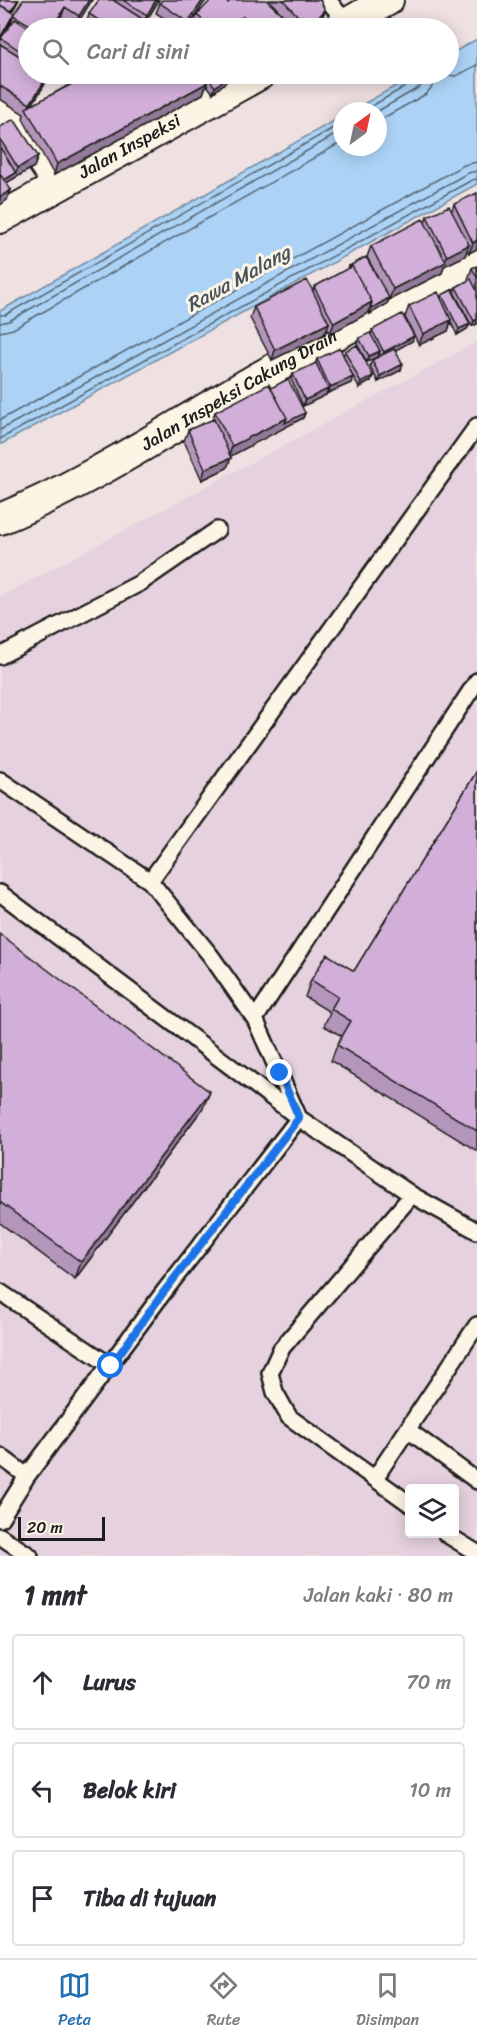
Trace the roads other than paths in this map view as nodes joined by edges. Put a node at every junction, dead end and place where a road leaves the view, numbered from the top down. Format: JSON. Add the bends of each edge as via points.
{"nodes":[{"id":1,"x":328,"y":0,"type":"edge"},
{"id":2,"x":388,"y":0,"type":"edge"},
{"id":3,"x":338,"y":18,"type":"edge"},
{"id":4,"x":357,"y":18,"type":"edge"},
{"id":5,"x":242,"y":84,"type":"edge"},
{"id":6,"x":0,"y":110,"type":"edge"},
{"id":7,"x":59,"y":184,"type":"junction"},
{"id":8,"x":0,"y":218,"type":"edge"},
{"id":9,"x":477,"y":258,"type":"edge"},
{"id":10,"x":477,"y":426,"type":"edge"},
{"id":11,"x":0,"y":519,"type":"edge"},
{"id":12,"x":217,"y":530,"type":"dead end"},
{"id":13,"x":0,"y":656,"type":"edge"},
{"id":14,"x":477,"y":681,"type":"edge"},
{"id":15,"x":0,"y":780,"type":"edge"},
{"id":16,"x":150,"y":880,"type":"junction"},
{"id":17,"x":0,"y":893,"type":"edge"},
{"id":18,"x":255,"y":1019,"type":"junction"},
{"id":19,"x":299,"y":1118,"type":"junction"},
{"id":20,"x":412,"y":1195,"type":"junction"},
{"id":21,"x":477,"y":1231,"type":"edge"},
{"id":22,"x":0,"y":1292,"type":"edge"},
{"id":23,"x":477,"y":1325,"type":"edge"},
{"id":24,"x":472,"y":1343,"type":"edge"},
{"id":25,"x":111,"y":1366,"type":"junction"},
{"id":26,"x":408,"y":1430,"type":"junction"},
{"id":27,"x":0,"y":1456,"type":"edge"},
{"id":28,"x":27,"y":1476,"type":"junction"},
{"id":29,"x":375,"y":1478,"type":"junction"},
{"id":30,"x":477,"y":1481,"type":"edge"},
{"id":31,"x":405,"y":1500,"type":"edge"},
{"id":32,"x":0,"y":1519,"type":"edge"},
{"id":33,"x":0,"y":1536,"type":"edge"},
{"id":34,"x":454,"y":1538,"type":"edge"},
{"id":35,"x":477,"y":1553,"type":"edge"},
{"id":36,"x":30,"y":1556,"type":"edge"}],
"edges":[{"from":1,"to":3,"type":"lane"},
{"from":2,"to":4,"type":"street"},
{"from":5,"to":7,"type":"street","name":"Jalan Inspeksi"},
{"from":6,"to":7,"type":"street"},
{"from":7,"to":8,"type":"street","name":"Jalan Inspeksi"},
{"from":9,"to":11,"type":"street","name":"Jalan Inspeksi Cakung Drain","via":[[139,448]]},
{"from":10,"to":16,"type":"lane"},
{"from":12,"to":13,"type":"lane","via":[[140,583]]},
{"from":14,"to":18,"type":"lane"},
{"from":15,"to":16,"type":"lane"},
{"from":16,"to":18,"type":"lane"},
{"from":17,"to":19,"type":"lane"},
{"from":18,"to":19,"type":"lane"},
{"from":19,"to":20,"type":"lane"},
{"from":19,"to":25,"type":"lane"},
{"from":20,"to":21,"type":"lane"},
{"from":20,"to":29,"type":"lane","via":[[281,1349],[270,1373],[289,1417]]},
{"from":22,"to":25,"type":"lane"},
{"from":23,"to":24,"type":"lane"},
{"from":24,"to":26,"type":"lane"},
{"from":25,"to":28,"type":"lane"},
{"from":26,"to":29,"type":"lane"},
{"from":26,"to":30,"type":"lane"},
{"from":27,"to":28,"type":"lane"},
{"from":28,"to":32,"type":"lane"},
{"from":29,"to":31,"type":"lane"},
{"from":33,"to":36,"type":"lane"},
{"from":34,"to":35,"type":"lane"}]}
